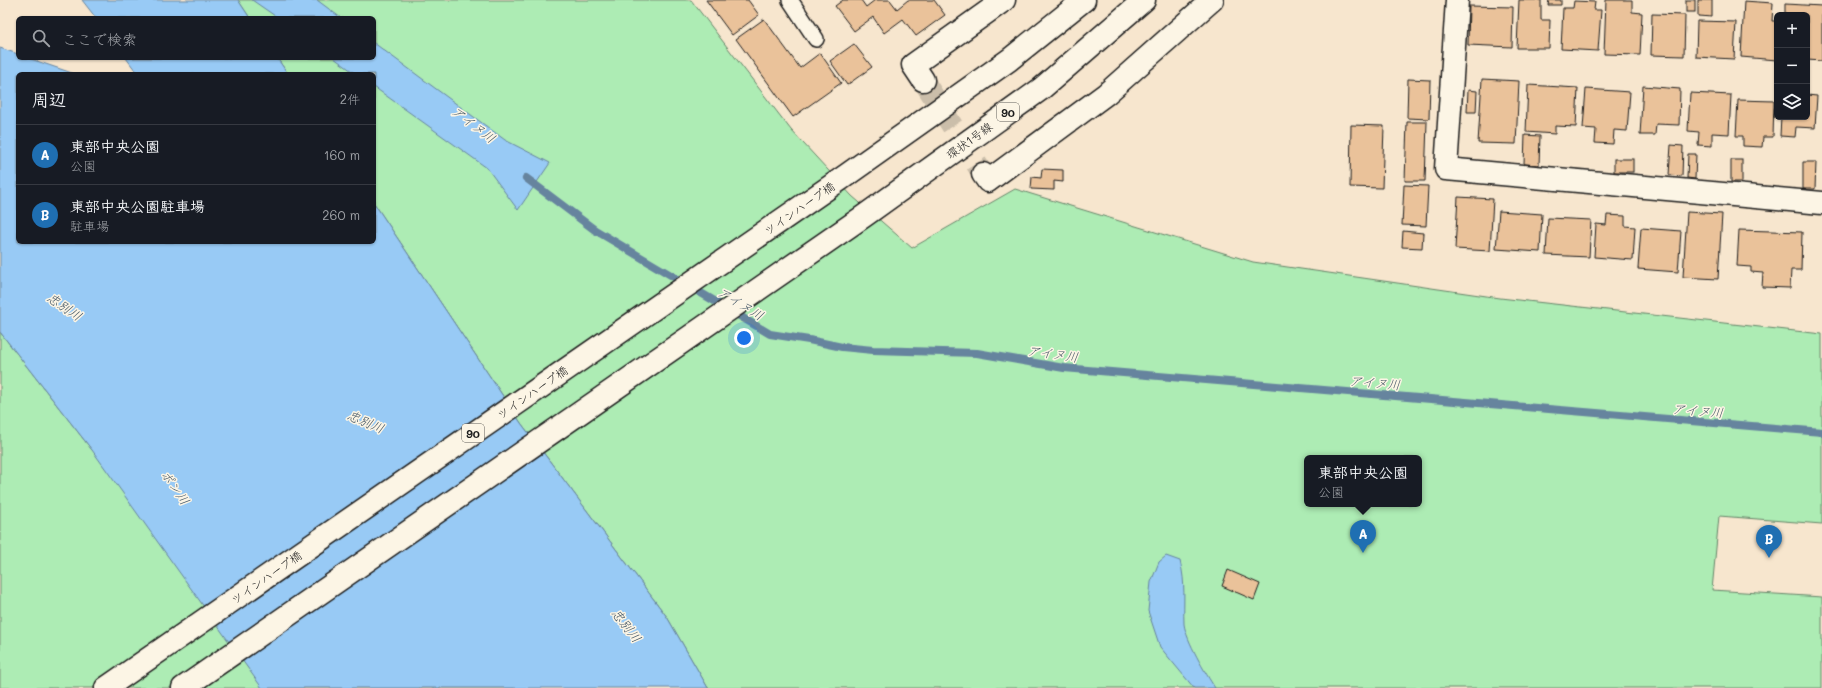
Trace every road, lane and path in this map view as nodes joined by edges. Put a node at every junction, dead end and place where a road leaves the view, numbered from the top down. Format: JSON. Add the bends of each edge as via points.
{"nodes":[{"id":1,"x":790,"y":0,"type":"edge"},
{"id":2,"x":1004,"y":0,"type":"edge"},
{"id":3,"x":1084,"y":0,"type":"edge"},
{"id":4,"x":1144,"y":0,"type":"edge"},
{"id":5,"x":1212,"y":0,"type":"edge"},
{"id":6,"x":1457,"y":0,"type":"edge"},
{"id":7,"x":816,"y":39,"type":"dead end"},
{"id":8,"x":918,"y":72,"type":"dead end"},
{"id":9,"x":986,"y":177,"type":"dead end"},
{"id":10,"x":1822,"y":203,"type":"edge"},
{"id":11,"x":106,"y":688,"type":"edge"},
{"id":12,"x":183,"y":688,"type":"edge"}],
"edges":[{"from":1,"to":7,"type":"lane"},
{"from":2,"to":8,"type":"main road"},
{"from":3,"to":11,"type":"main road","name":"ツインハープ橋","number":"90","via":[[1010,60]]},
{"from":4,"to":12,"type":"main road","name":"環状1号線","number":"90","via":[[1040,89],[864,216]]},
{"from":5,"to":9,"type":"main road","via":[[1106,94]]},
{"from":6,"to":10,"type":"main road","via":[[1446,169]]}]}
